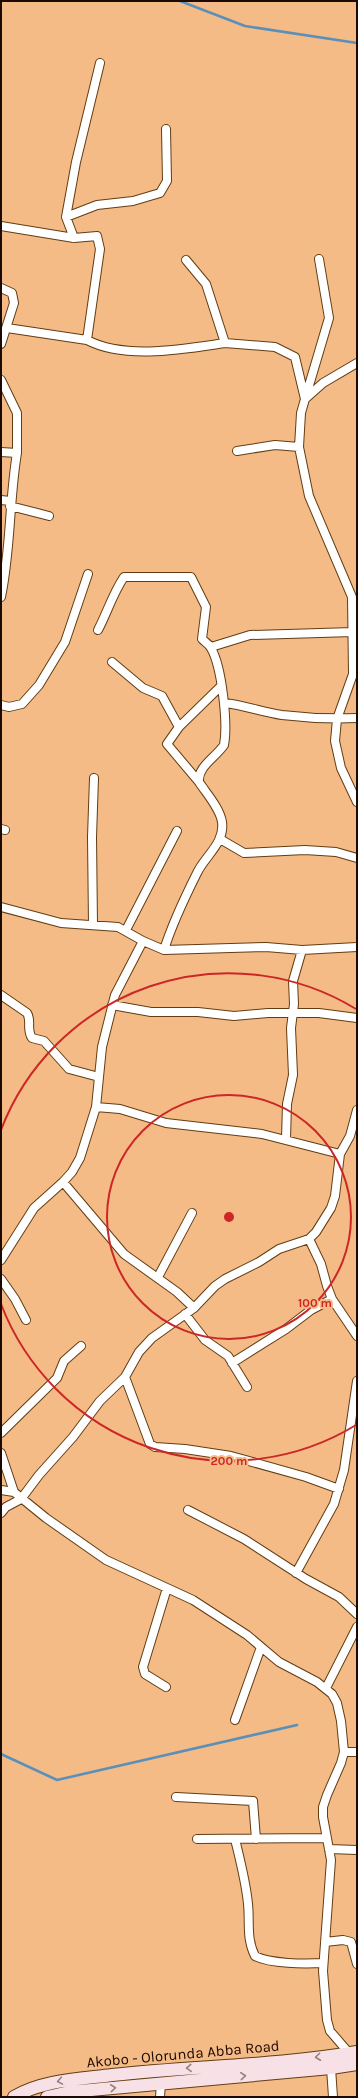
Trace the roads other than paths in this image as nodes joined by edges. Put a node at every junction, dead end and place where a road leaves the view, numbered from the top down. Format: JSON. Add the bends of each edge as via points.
{"nodes":[{"id":1,"x":100,"y":63,"type":"dead end"},
{"id":2,"x":166,"y":129,"type":"dead end"},
{"id":3,"x":66,"y":218,"type":"junction"},
{"id":4,"x":1,"y":226,"type":"edge"},
{"id":5,"x":74,"y":238,"type":"junction"},
{"id":6,"x":319,"y":259,"type":"dead end"},
{"id":7,"x":186,"y":260,"type":"dead end"},
{"id":8,"x":1,"y":288,"type":"edge"},
{"id":9,"x":7,"y":328,"type":"junction"},
{"id":10,"x":88,"y":340,"type":"junction"},
{"id":11,"x":225,"y":343,"type":"junction"},
{"id":12,"x":1,"y":344,"type":"edge"},
{"id":13,"x":357,"y":363,"type":"edge"},
{"id":14,"x":1,"y":380,"type":"edge"},
{"id":15,"x":305,"y":398,"type":"junction"},
{"id":16,"x":299,"y":447,"type":"junction"},
{"id":17,"x":238,"y":451,"type":"dead end"},
{"id":18,"x":1,"y":452,"type":"edge"},
{"id":19,"x":17,"y":453,"type":"junction"},
{"id":20,"x":1,"y":500,"type":"edge"},
{"id":21,"x":10,"y":504,"type":"junction"},
{"id":22,"x":49,"y":516,"type":"dead end"},
{"id":23,"x":88,"y":574,"type":"dead end"},
{"id":24,"x":355,"y":595,"type":"edge"},
{"id":25,"x":1,"y":597,"type":"edge"},
{"id":26,"x":98,"y":630,"type":"dead end"},
{"id":27,"x":353,"y":632,"type":"junction"},
{"id":28,"x":211,"y":647,"type":"junction"},
{"id":29,"x":112,"y":662,"type":"dead end"},
{"id":30,"x":221,"y":686,"type":"junction"},
{"id":31,"x":224,"y":703,"type":"junction"},
{"id":32,"x":1,"y":705,"type":"edge"},
{"id":33,"x":357,"y":718,"type":"edge"},
{"id":34,"x":337,"y":719,"type":"junction"},
{"id":35,"x":179,"y":727,"type":"junction"},
{"id":36,"x":94,"y":778,"type":"dead end"},
{"id":37,"x":199,"y":782,"type":"junction"},
{"id":38,"x":357,"y":802,"type":"edge"},
{"id":39,"x":176,"y":831,"type":"dead end"},
{"id":40,"x":220,"y":839,"type":"junction"},
{"id":41,"x":357,"y":858,"type":"edge"},
{"id":42,"x":1,"y":907,"type":"edge"},
{"id":43,"x":93,"y":925,"type":"junction"},
{"id":44,"x":126,"y":930,"type":"junction"},
{"id":45,"x":142,"y":941,"type":"junction"},
{"id":46,"x":357,"y":947,"type":"edge"},
{"id":47,"x":164,"y":950,"type":"junction"},
{"id":48,"x":302,"y":950,"type":"junction"},
{"id":49,"x":1,"y":995,"type":"edge"},
{"id":50,"x":112,"y":1005,"type":"junction"},
{"id":51,"x":294,"y":1013,"type":"junction"},
{"id":52,"x":357,"y":1018,"type":"edge"},
{"id":53,"x":99,"y":1077,"type":"junction"},
{"id":54,"x":96,"y":1107,"type":"junction"},
{"id":55,"x":357,"y":1110,"type":"edge"},
{"id":56,"x":355,"y":1127,"type":"edge"},
{"id":57,"x":286,"y":1139,"type":"junction"},
{"id":58,"x":340,"y":1154,"type":"junction"},
{"id":59,"x":63,"y":1182,"type":"junction"},
{"id":60,"x":192,"y":1213,"type":"dead end"},
{"id":61,"x":308,"y":1239,"type":"junction"},
{"id":62,"x":1,"y":1260,"type":"edge"},
{"id":63,"x":158,"y":1277,"type":"junction"},
{"id":64,"x":1,"y":1279,"type":"edge"},
{"id":65,"x":332,"y":1299,"type":"junction"},
{"id":66,"x":194,"y":1308,"type":"junction"},
{"id":67,"x":185,"y":1314,"type":"junction"},
{"id":68,"x":26,"y":1320,"type":"dead end"},
{"id":69,"x":357,"y":1336,"type":"edge"},
{"id":70,"x":81,"y":1346,"type":"dead end"},
{"id":71,"x":232,"y":1363,"type":"junction"},
{"id":72,"x":125,"y":1378,"type":"junction"},
{"id":73,"x":357,"y":1381,"type":"edge"},
{"id":74,"x":247,"y":1387,"type":"dead end"},
{"id":75,"x":1,"y":1433,"type":"edge"},
{"id":76,"x":1,"y":1453,"type":"edge"},
{"id":77,"x":339,"y":1489,"type":"junction"},
{"id":78,"x":1,"y":1490,"type":"edge"},
{"id":79,"x":14,"y":1492,"type":"junction"},
{"id":80,"x":21,"y":1500,"type":"junction"},
{"id":81,"x":188,"y":1510,"type":"dead end"},
{"id":82,"x":1,"y":1513,"type":"edge"},
{"id":83,"x":296,"y":1573,"type":"junction"},
{"id":84,"x":167,"y":1588,"type":"junction"},
{"id":85,"x":357,"y":1614,"type":"edge"},
{"id":86,"x":357,"y":1627,"type":"edge"},
{"id":87,"x":261,"y":1647,"type":"junction"},
{"id":88,"x":166,"y":1687,"type":"dead end"},
{"id":89,"x":326,"y":1688,"type":"junction"},
{"id":90,"x":235,"y":1720,"type":"dead end"},
{"id":91,"x":344,"y":1752,"type":"junction"},
{"id":92,"x":357,"y":1752,"type":"edge"},
{"id":93,"x":176,"y":1797,"type":"dead end"},
{"id":94,"x":326,"y":1838,"type":"junction"},
{"id":95,"x":197,"y":1839,"type":"dead end"},
{"id":96,"x":235,"y":1839,"type":"junction"},
{"id":97,"x":256,"y":1839,"type":"junction"},
{"id":98,"x":329,"y":1849,"type":"junction"},
{"id":99,"x":357,"y":1850,"type":"edge"},
{"id":100,"x":326,"y":1942,"type":"junction"},
{"id":101,"x":323,"y":1963,"type":"junction"},
{"id":102,"x":357,"y":1964,"type":"edge"},
{"id":103,"x":353,"y":2053,"type":"edge"},
{"id":104,"x":357,"y":2064,"type":"edge"},
{"id":105,"x":331,"y":2068,"type":"junction"},
{"id":106,"x":162,"y":2084,"type":"junction"},
{"id":107,"x":14,"y":2097,"type":"edge"},
{"id":108,"x":47,"y":2097,"type":"edge"},
{"id":109,"x":160,"y":2097,"type":"edge"},
{"id":110,"x":333,"y":2097,"type":"edge"}],
"edges":[{"from":1,"to":3,"type":"street","via":[[76,162]]},
{"from":2,"to":3,"type":"street","via":[[167,181],[160,193],[133,201],[97,204]]},
{"from":3,"to":5,"type":"street"},
{"from":4,"to":5,"type":"street"},
{"from":5,"to":10,"type":"street","via":[[97,236],[100,249]]},
{"from":6,"to":15,"type":"street","via":[[329,318]]},
{"from":7,"to":11,"type":"street","via":[[206,284]]},
{"from":8,"to":9,"type":"street","via":[[12,293],[14,303]]},
{"from":9,"to":10,"type":"street"},
{"from":9,"to":12,"type":"street"},
{"from":10,"to":11,"type":"street","via":[[100,347],[136,351]]},
{"from":11,"to":15,"type":"street","via":[[275,347],[295,357]]},
{"from":13,"to":15,"type":"street","via":[[323,383]]},
{"from":14,"to":19,"type":"street","via":[[17,413]]},
{"from":15,"to":16,"type":"street","via":[[301,413]]},
{"from":16,"to":17,"type":"street","via":[[275,445]]},
{"from":16,"to":24,"type":"street","via":[[309,496]]},
{"from":18,"to":19,"type":"street"},
{"from":19,"to":21,"type":"street"},
{"from":20,"to":21,"type":"street"},
{"from":21,"to":22,"type":"street"},
{"from":21,"to":25,"type":"street","via":[[7,571]]},
{"from":23,"to":32,"type":"street","via":[[65,642],[39,685],[22,704],[10,707]]},
{"from":24,"to":27,"type":"street"},
{"from":26,"to":28,"type":"street","via":[[124,577],[191,577],[206,607],[202,639]]},
{"from":27,"to":28,"type":"street","via":[[250,634]]},
{"from":27,"to":34,"type":"street","via":[[353,674]]},
{"from":28,"to":30,"type":"street","via":[[220,672]]},
{"from":29,"to":35,"type":"street","via":[[143,688],[162,696]]},
{"from":30,"to":31,"type":"street"},
{"from":30,"to":35,"type":"street"},
{"from":31,"to":34,"type":"street","via":[[280,715]]},
{"from":31,"to":37,"type":"street","via":[[224,745],[201,770]]},
{"from":33,"to":34,"type":"street"},
{"from":34,"to":38,"type":"street","via":[[335,741],[341,768]]},
{"from":35,"to":37,"type":"street","via":[[167,744]]},
{"from":36,"to":43,"type":"street"},
{"from":37,"to":40,"type":"street","via":[[222,820]]},
{"from":39,"to":44,"type":"street"},
{"from":40,"to":41,"type":"street","via":[[244,853],[305,850],[336,852]]},
{"from":40,"to":47,"type":"street","via":[[197,872]]},
{"from":42,"to":43,"type":"street","via":[[61,923]]},
{"from":43,"to":44,"type":"street"},
{"from":44,"to":45,"type":"street"},
{"from":45,"to":47,"type":"street"},
{"from":45,"to":50,"type":"street"},
{"from":46,"to":48,"type":"street"},
{"from":47,"to":48,"type":"street"},
{"from":48,"to":51,"type":"street","via":[[294,974]]},
{"from":49,"to":53,"type":"street","via":[[27,1013],[30,1018],[28,1032],[32,1038],[44,1041],[66,1068]]},
{"from":50,"to":51,"type":"street","via":[[151,1012],[198,1012],[234,1016]]},
{"from":50,"to":53,"type":"street","via":[[102,1047]]},
{"from":51,"to":52,"type":"street"},
{"from":51,"to":57,"type":"street","via":[[291,1028],[293,1075],[288,1096]]},
{"from":53,"to":54,"type":"street"},
{"from":54,"to":57,"type":"street","via":[[120,1109],[166,1123]]},
{"from":54,"to":59,"type":"street","via":[[80,1158]]},
{"from":55,"to":56,"type":"street"},
{"from":56,"to":58,"type":"street"},
{"from":57,"to":58,"type":"street"},
{"from":58,"to":61,"type":"street","via":[[331,1208],[316,1232]]},
{"from":59,"to":62,"type":"street","via":[[34,1208]]},
{"from":59,"to":63,"type":"street","via":[[124,1254]]},
{"from":60,"to":63,"type":"street"},
{"from":61,"to":65,"type":"street","via":[[317,1254]]},
{"from":61,"to":66,"type":"street","via":[[279,1249],[225,1279]]},
{"from":63,"to":66,"type":"street"},
{"from":64,"to":68,"type":"street"},
{"from":65,"to":69,"type":"street"},
{"from":65,"to":71,"type":"street","via":[[311,1310]]},
{"from":66,"to":67,"type":"street"},
{"from":67,"to":71,"type":"street","via":[[204,1340],[228,1356]]},
{"from":67,"to":72,"type":"street","via":[[145,1345]]},
{"from":70,"to":75,"type":"street","via":[[64,1361],[57,1378]]},
{"from":71,"to":74,"type":"street"},
{"from":72,"to":77,"type":"street","via":[[150,1444],[155,1447],[231,1456]]},
{"from":72,"to":80,"type":"street","via":[[100,1401]]},
{"from":73,"to":77,"type":"street"},
{"from":76,"to":79,"type":"street"},
{"from":77,"to":83,"type":"street","via":[[334,1504]]},
{"from":78,"to":79,"type":"street"},
{"from":79,"to":80,"type":"street"},
{"from":80,"to":82,"type":"street","via":[[6,1507]]},
{"from":80,"to":84,"type":"street","via":[[106,1560]]},
{"from":81,"to":83,"type":"street","via":[[244,1539]]},
{"from":83,"to":85,"type":"street","via":[[339,1597]]},
{"from":84,"to":87,"type":"street","via":[[206,1608]]},
{"from":84,"to":88,"type":"street","via":[[143,1667],[145,1674]]},
{"from":86,"to":89,"type":"street"},
{"from":87,"to":89,"type":"street","via":[[279,1662]]},
{"from":87,"to":90,"type":"street"},
{"from":89,"to":91,"type":"street","via":[[337,1703],[342,1721]]},
{"from":91,"to":92,"type":"street"},
{"from":91,"to":94,"type":"street","via":[[342,1763],[323,1806],[322,1817]]},
{"from":93,"to":97,"type":"street","via":[[253,1801]]},
{"from":94,"to":97,"type":"street"},
{"from":94,"to":98,"type":"street"},
{"from":95,"to":96,"type":"street"},
{"from":96,"to":97,"type":"street"},
{"from":96,"to":101,"type":"street","via":[[245,1881],[249,1941],[255,1956],[298,1964]]},
{"from":98,"to":99,"type":"street"},
{"from":98,"to":100,"type":"street","via":[[331,1860]]},
{"from":100,"to":101,"type":"street"},
{"from":100,"to":102,"type":"street","via":[[351,1942]]},
{"from":101,"to":103,"type":"street","via":[[330,2031]]},
{"from":103,"to":107,"type":"main road","name":"Akobo - Olorunda Abba Road","one_way":true,"via":[[72,2079],[54,2082]]},
{"from":104,"to":105,"type":"main road","name":"Akobo - Olorunda Abba Road"},
{"from":106,"to":105,"type":"main road","name":"Akobo - Olorunda Abba Road","one_way":true},
{"from":105,"to":110,"type":"street"},
{"from":108,"to":106,"type":"main road","name":"Akobo - Olorunda Abba Road","one_way":true,"via":[[69,2092]]},
{"from":106,"to":109,"type":"street"}]}
